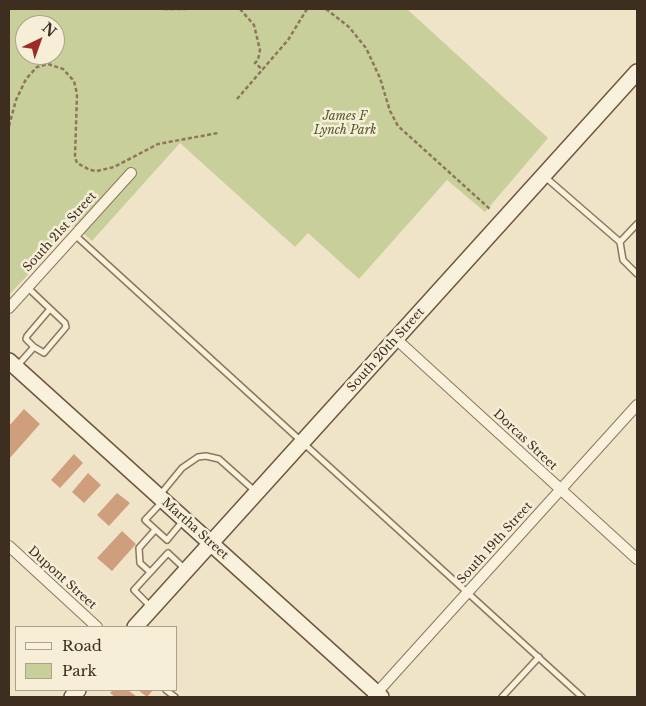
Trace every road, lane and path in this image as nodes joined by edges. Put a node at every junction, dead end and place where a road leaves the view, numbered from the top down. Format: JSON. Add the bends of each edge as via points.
{"nodes":[{"id":1,"x":164,"y":9,"type":"edge"},
{"id":2,"x":186,"y":9,"type":"edge"},
{"id":3,"x":240,"y":9,"type":"edge"},
{"id":4,"x":307,"y":9,"type":"edge"},
{"id":5,"x":326,"y":9,"type":"edge"},
{"id":6,"x":263,"y":70,"type":"junction"},
{"id":7,"x":637,"y":72,"type":"edge"},
{"id":8,"x":237,"y":99,"type":"dead end"},
{"id":9,"x":9,"y":126,"type":"edge"},
{"id":10,"x":218,"y":133,"type":"dead end"},
{"id":11,"x":131,"y":172,"type":"dead end"},
{"id":12,"x":544,"y":175,"type":"junction"},
{"id":13,"x":491,"y":210,"type":"dead end"},
{"id":14,"x":637,"y":224,"type":"edge"},
{"id":15,"x":75,"y":234,"type":"junction"},
{"id":16,"x":620,"y":242,"type":"junction"},
{"id":17,"x":637,"y":274,"type":"edge"},
{"id":18,"x":27,"y":287,"type":"junction"},
{"id":19,"x":9,"y":308,"type":"edge"},
{"id":20,"x":50,"y":309,"type":"junction"},
{"id":21,"x":396,"y":339,"type":"junction"},
{"id":22,"x":34,"y":347,"type":"junction"},
{"id":23,"x":13,"y":364,"type":"edge"},
{"id":24,"x":637,"y":405,"type":"edge"},
{"id":25,"x":303,"y":441,"type":"junction"},
{"id":26,"x":560,"y":490,"type":"junction"},
{"id":27,"x":257,"y":493,"type":"junction"},
{"id":28,"x":161,"y":498,"type":"junction"},
{"id":29,"x":184,"y":519,"type":"junction"},
{"id":30,"x":155,"y":530,"type":"junction"},
{"id":31,"x":167,"y":540,"type":"junction"},
{"id":32,"x":211,"y":543,"type":"junction"},
{"id":33,"x":9,"y":546,"type":"edge"},
{"id":34,"x":168,"y":554,"type":"junction"},
{"id":35,"x":637,"y":559,"type":"edge"},
{"id":36,"x":186,"y":570,"type":"junction"},
{"id":37,"x":150,"y":572,"type":"junction"},
{"id":38,"x":468,"y":592,"type":"junction"},
{"id":39,"x":152,"y":608,"type":"junction"},
{"id":40,"x":97,"y":626,"type":"edge"},
{"id":41,"x":136,"y":626,"type":"edge"},
{"id":42,"x":539,"y":657,"type":"junction"},
{"id":43,"x":376,"y":696,"type":"edge"},
{"id":44,"x":502,"y":697,"type":"edge"},
{"id":45,"x":582,"y":697,"type":"edge"}],
"edges":[{"from":1,"to":2,"type":"path"},
{"from":3,"to":6,"type":"path","via":[[254,25],[260,50],[255,64]]},
{"from":4,"to":6,"type":"path","via":[[288,40]]},
{"from":5,"to":13,"type":"path","via":[[349,27],[366,48],[398,126]]},
{"from":6,"to":8,"type":"path"},
{"from":7,"to":12,"type":"street","name":"South 20th Street"},
{"from":9,"to":10,"type":"path","via":[[26,78],[37,68],[48,64],[63,69],[74,81],[77,94],[75,157],[77,163],[90,170],[97,172],[114,167],[158,144]]},
{"from":11,"to":15,"type":"street","name":"South 21st Street"},
{"from":12,"to":16,"type":"lane"},
{"from":12,"to":21,"type":"street","name":"South 20th Street"},
{"from":14,"to":16,"type":"lane"},
{"from":15,"to":18,"type":"street","name":"South 21st Street"},
{"from":15,"to":25,"type":"lane"},
{"from":16,"to":17,"type":"lane","via":[[623,260]]},
{"from":18,"to":19,"type":"street","name":"South 21st Street"},
{"from":18,"to":20,"type":"lane"},
{"from":20,"to":22,"type":"lane","via":[[27,336]]},
{"from":20,"to":22,"type":"lane","via":[[65,323],[65,329],[44,353]]},
{"from":21,"to":25,"type":"street","name":"South 20th Street"},
{"from":21,"to":26,"type":"street","name":"Dorcas Street"},
{"from":22,"to":23,"type":"lane"},
{"from":23,"to":28,"type":"street","name":"Martha Street"},
{"from":24,"to":26,"type":"street","name":"South 19th Street"},
{"from":25,"to":27,"type":"street","name":"South 20th Street"},
{"from":25,"to":38,"type":"lane"},
{"from":26,"to":35,"type":"street","name":"Dorcas Street"},
{"from":26,"to":38,"type":"street","name":"South 19th Street"},
{"from":27,"to":28,"type":"lane","via":[[219,459],[206,456],[198,457],[182,468]]},
{"from":27,"to":32,"type":"street","name":"South 20th Street"},
{"from":28,"to":29,"type":"street","name":"Martha Street"},
{"from":28,"to":30,"type":"lane","via":[[145,520]]},
{"from":29,"to":31,"type":"lane"},
{"from":29,"to":32,"type":"street","name":"Martha Street"},
{"from":30,"to":31,"type":"lane"},
{"from":30,"to":37,"type":"lane","via":[[139,548],[140,563]]},
{"from":31,"to":34,"type":"lane"},
{"from":32,"to":36,"type":"street","name":"South 20th Street"},
{"from":32,"to":43,"type":"street","name":"Martha Street"},
{"from":33,"to":40,"type":"street","name":"Dupont Street"},
{"from":34,"to":36,"type":"lane"},
{"from":34,"to":37,"type":"lane"},
{"from":36,"to":39,"type":"street","name":"South 20th Street"},
{"from":37,"to":39,"type":"lane","via":[[134,590]]},
{"from":38,"to":42,"type":"lane"},
{"from":38,"to":43,"type":"street","name":"South 19th Street"},
{"from":39,"to":41,"type":"street","name":"South 20th Street"},
{"from":42,"to":44,"type":"lane"},
{"from":42,"to":45,"type":"lane"}]}
